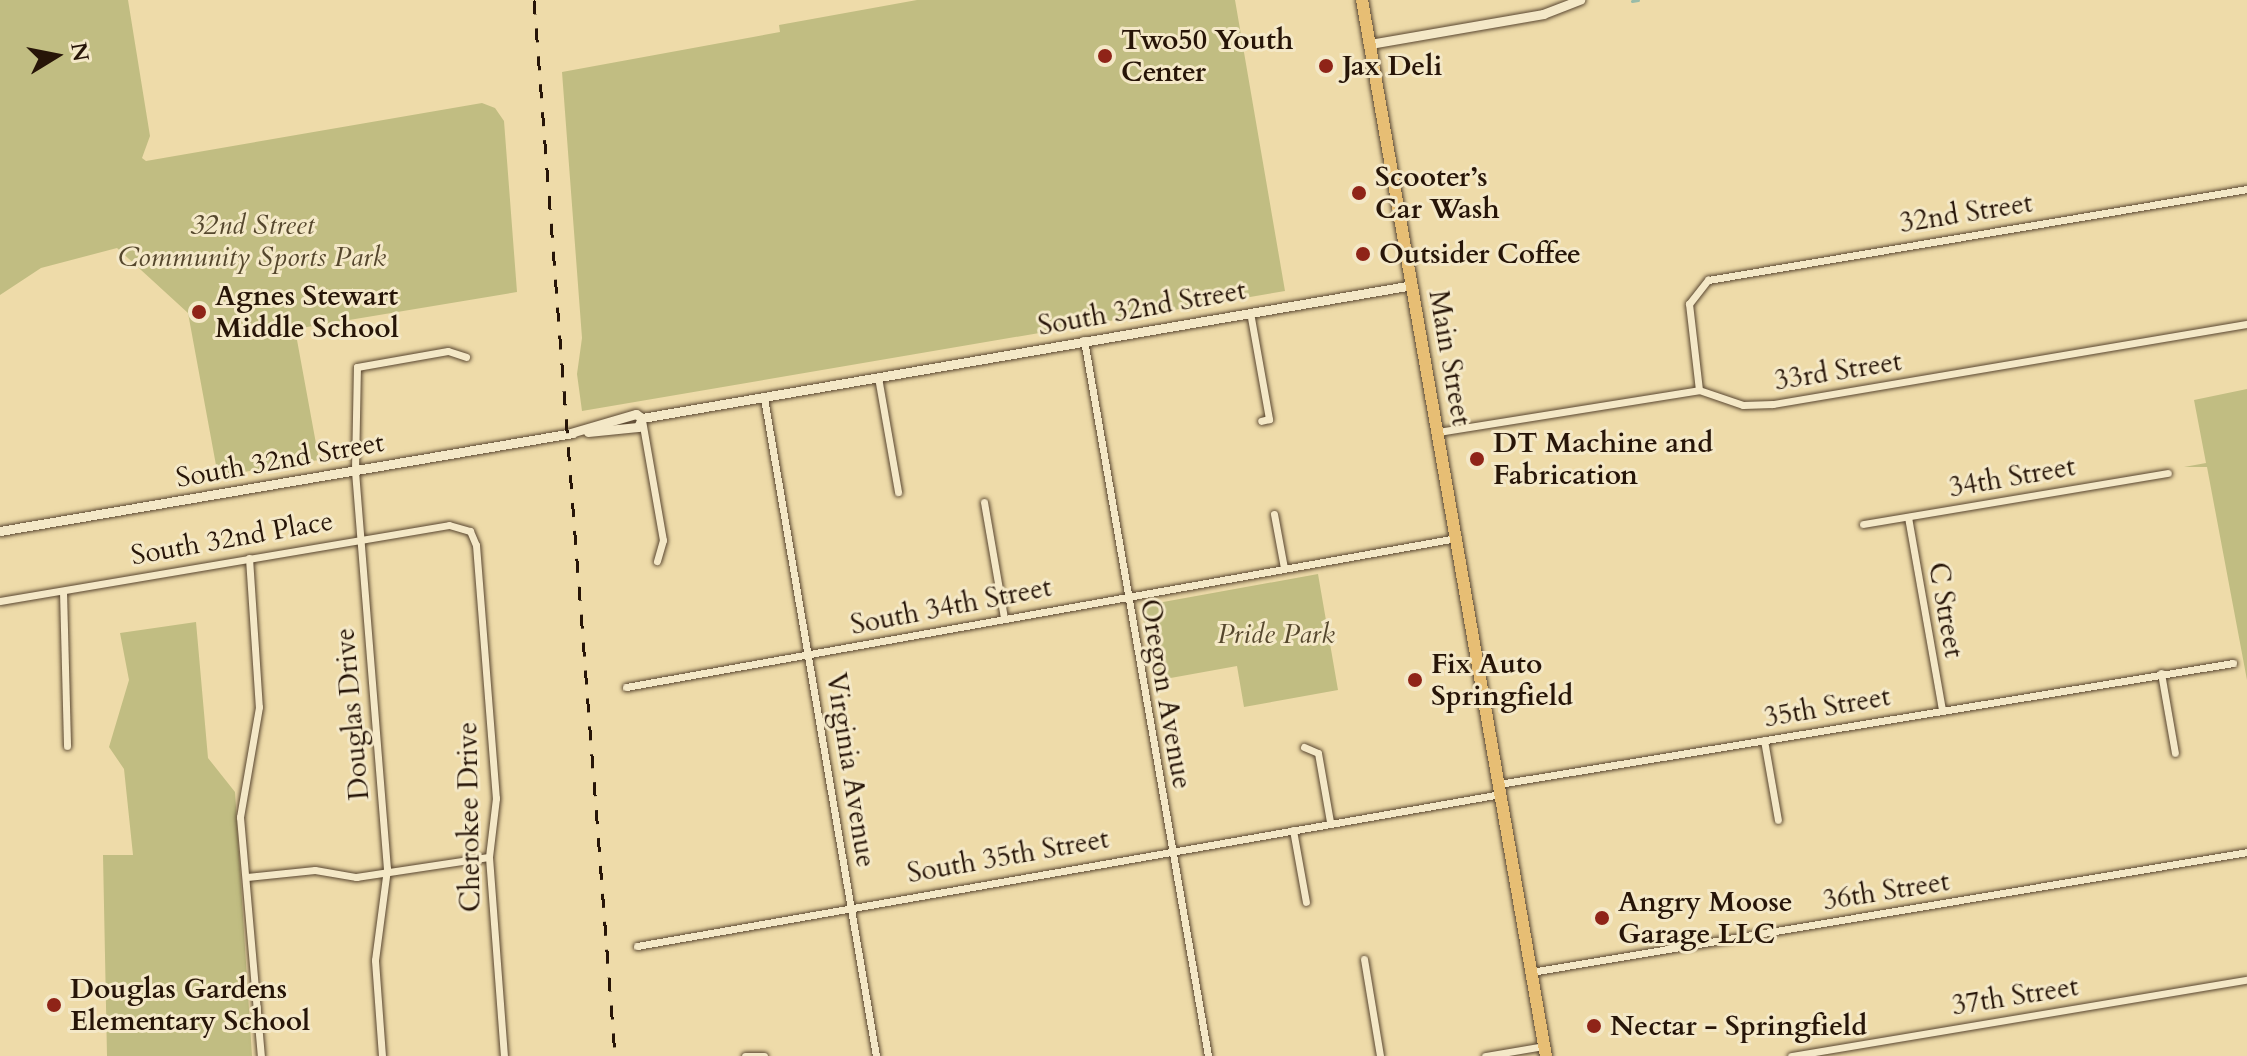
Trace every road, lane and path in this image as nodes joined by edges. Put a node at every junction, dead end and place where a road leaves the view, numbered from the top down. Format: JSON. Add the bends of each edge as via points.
{"nodes":[{"id":1,"x":1362,"y":0,"type":"edge"},
{"id":2,"x":1580,"y":0,"type":"edge"},
{"id":3,"x":1370,"y":44,"type":"junction"},
{"id":4,"x":2247,"y":189,"type":"edge"},
{"id":5,"x":1413,"y":285,"type":"junction"},
{"id":6,"x":1250,"y":312,"type":"junction"},
{"id":7,"x":2247,"y":324,"type":"edge"},
{"id":8,"x":1084,"y":340,"type":"junction"},
{"id":9,"x":466,"y":357,"type":"dead end"},
{"id":10,"x":878,"y":377,"type":"junction"},
{"id":11,"x":1699,"y":390,"type":"junction"},
{"id":12,"x":764,"y":398,"type":"junction"},
{"id":13,"x":642,"y":418,"type":"junction"},
{"id":14,"x":1261,"y":421,"type":"dead end"},
{"id":15,"x":1438,"y":432,"type":"junction"},
{"id":16,"x":355,"y":469,"type":"junction"},
{"id":17,"x":2168,"y":473,"type":"dead end"},
{"id":18,"x":898,"y":492,"type":"dead end"},
{"id":19,"x":984,"y":502,"type":"dead end"},
{"id":20,"x":1274,"y":514,"type":"dead end"},
{"id":21,"x":1908,"y":517,"type":"junction"},
{"id":22,"x":1863,"y":524,"type":"dead end"},
{"id":23,"x":0,"y":531,"type":"edge"},
{"id":24,"x":470,"y":531,"type":"joint"},
{"id":25,"x":360,"y":538,"type":"junction"},
{"id":26,"x":1457,"y":538,"type":"junction"},
{"id":27,"x":249,"y":558,"type":"junction"},
{"id":28,"x":657,"y":561,"type":"dead end"},
{"id":29,"x":1284,"y":568,"type":"junction"},
{"id":30,"x":63,"y":591,"type":"junction"},
{"id":31,"x":1126,"y":597,"type":"junction"},
{"id":32,"x":0,"y":601,"type":"edge"},
{"id":33,"x":1004,"y":618,"type":"junction"},
{"id":34,"x":810,"y":655,"type":"junction"},
{"id":35,"x":2233,"y":663,"type":"dead end"},
{"id":36,"x":2161,"y":673,"type":"junction"},
{"id":37,"x":626,"y":687,"type":"dead end"},
{"id":38,"x":1942,"y":710,"type":"junction"},
{"id":39,"x":1764,"y":740,"type":"junction"},
{"id":40,"x":67,"y":746,"type":"dead end"},
{"id":41,"x":1304,"y":747,"type":"dead end"},
{"id":42,"x":2175,"y":753,"type":"dead end"},
{"id":43,"x":1500,"y":789,"type":"junction"},
{"id":44,"x":1778,"y":820,"type":"dead end"},
{"id":45,"x":1330,"y":822,"type":"junction"},
{"id":46,"x":1293,"y":830,"type":"junction"},
{"id":47,"x":1170,"y":850,"type":"junction"},
{"id":48,"x":2247,"y":852,"type":"edge"},
{"id":49,"x":489,"y":857,"type":"junction"},
{"id":50,"x":387,"y":869,"type":"junction"},
{"id":51,"x":247,"y":877,"type":"junction"},
{"id":52,"x":1306,"y":902,"type":"dead end"},
{"id":53,"x":850,"y":907,"type":"junction"},
{"id":54,"x":637,"y":946,"type":"dead end"},
{"id":55,"x":1364,"y":959,"type":"dead end"},
{"id":56,"x":1531,"y":972,"type":"junction"},
{"id":57,"x":2247,"y":980,"type":"edge"},
{"id":58,"x":1545,"y":1051,"type":"edge"},
{"id":59,"x":261,"y":1056,"type":"edge"},
{"id":60,"x":382,"y":1056,"type":"edge"},
{"id":61,"x":504,"y":1056,"type":"edge"},
{"id":62,"x":745,"y":1056,"type":"edge"},
{"id":63,"x":764,"y":1056,"type":"edge"},
{"id":64,"x":876,"y":1056,"type":"edge"},
{"id":65,"x":1208,"y":1056,"type":"edge"},
{"id":66,"x":1380,"y":1056,"type":"edge"},
{"id":67,"x":1485,"y":1056,"type":"edge"},
{"id":68,"x":1791,"y":1056,"type":"edge"}],
"edges":[{"from":1,"to":3,"type":"main road","name":"Main Street"},
{"from":2,"to":3,"type":"street","via":[[1543,14]]},
{"from":3,"to":5,"type":"main road","name":"Main Street"},
{"from":4,"to":11,"type":"street","name":"32nd Street","via":[[1724,275],[1695,290],[1689,324]]},
{"from":5,"to":6,"type":"street","name":"South 32nd Street"},
{"from":5,"to":15,"type":"main road","name":"Main Street"},
{"from":6,"to":8,"type":"street","name":"South 32nd Street"},
{"from":6,"to":14,"type":"street","via":[[1269,419]]},
{"from":7,"to":11,"type":"street","name":"33rd Street","via":[[1773,404],[1743,405]]},
{"from":8,"to":10,"type":"street","name":"South 32nd Street"},
{"from":8,"to":31,"type":"street","name":"Oregon Avenue"},
{"from":9,"to":16,"type":"street","name":"Douglas Drive","via":[[448,351],[357,367]]},
{"from":10,"to":12,"type":"street","name":"South 32nd Street"},
{"from":10,"to":18,"type":"street"},
{"from":11,"to":15,"type":"street","name":"33rd Street"},
{"from":12,"to":13,"type":"street","name":"South 32nd Street"},
{"from":12,"to":34,"type":"street","name":"Virginia Avenue"},
{"from":13,"to":16,"type":"street","name":"South 32nd Street","via":[[636,414],[567,434]]},
{"from":13,"to":28,"type":"street","via":[[663,540]]},
{"from":15,"to":26,"type":"main road","name":"Main Street"},
{"from":16,"to":23,"type":"street","name":"South 32nd Street"},
{"from":16,"to":25,"type":"street","name":"Douglas Drive"},
{"from":17,"to":21,"type":"street","name":"34th Street"},
{"from":19,"to":33,"type":"street"},
{"from":20,"to":29,"type":"street"},
{"from":21,"to":22,"type":"street","name":"34th Street"},
{"from":21,"to":38,"type":"street","name":"C Street"},
{"from":24,"to":25,"type":"street","name":"South 32nd Place","via":[[449,525]]},
{"from":24,"to":49,"type":"street","name":"Cherokee Drive","via":[[476,545],[496,798]]},
{"from":25,"to":27,"type":"street","name":"South 32nd Place"},
{"from":25,"to":50,"type":"street","name":"Douglas Drive"},
{"from":26,"to":29,"type":"street","name":"South 34th Street"},
{"from":26,"to":43,"type":"main road","name":"Main Street"},
{"from":27,"to":30,"type":"street","name":"South 32nd Place"},
{"from":27,"to":51,"type":"street","via":[[259,707],[240,817]]},
{"from":29,"to":31,"type":"street","name":"South 34th Street"},
{"from":30,"to":32,"type":"street","name":"South 32nd Place"},
{"from":30,"to":40,"type":"street"},
{"from":31,"to":33,"type":"street","name":"South 34th Street"},
{"from":31,"to":47,"type":"street","name":"Oregon Avenue"},
{"from":33,"to":34,"type":"street","name":"South 34th Street"},
{"from":34,"to":37,"type":"street","name":"South 34th Street"},
{"from":34,"to":53,"type":"street","name":"Virginia Avenue"},
{"from":35,"to":36,"type":"street","name":"35th Street"},
{"from":36,"to":38,"type":"street","name":"35th Street"},
{"from":36,"to":42,"type":"street"},
{"from":38,"to":39,"type":"street","name":"35th Street"},
{"from":39,"to":43,"type":"street","name":"35th Street"},
{"from":39,"to":44,"type":"street"},
{"from":41,"to":45,"type":"street","via":[[1318,753]]},
{"from":43,"to":45,"type":"street","name":"South 35th Street"},
{"from":43,"to":56,"type":"main road","name":"Main Street"},
{"from":45,"to":46,"type":"street","name":"South 35th Street"},
{"from":46,"to":47,"type":"street","name":"South 35th Street"},
{"from":46,"to":52,"type":"street"},
{"from":47,"to":53,"type":"street","name":"South 35th Street"},
{"from":47,"to":65,"type":"street","name":"Oregon Avenue"},
{"from":48,"to":56,"type":"street","name":"36th Street"},
{"from":49,"to":50,"type":"street"},
{"from":49,"to":61,"type":"street","name":"Cherokee Drive"},
{"from":50,"to":51,"type":"street","via":[[356,877],[315,870]]},
{"from":50,"to":60,"type":"street","name":"Douglas Drive","via":[[375,960]]},
{"from":51,"to":59,"type":"street"},
{"from":53,"to":54,"type":"street","name":"South 35th Street"},
{"from":53,"to":64,"type":"street","name":"Virginia Avenue"},
{"from":55,"to":66,"type":"street"},
{"from":56,"to":58,"type":"main road","name":"Main Street"},
{"from":57,"to":68,"type":"street","name":"37th Street"},
{"from":58,"to":67,"type":"street"},
{"from":62,"to":63,"type":"street"}]}
